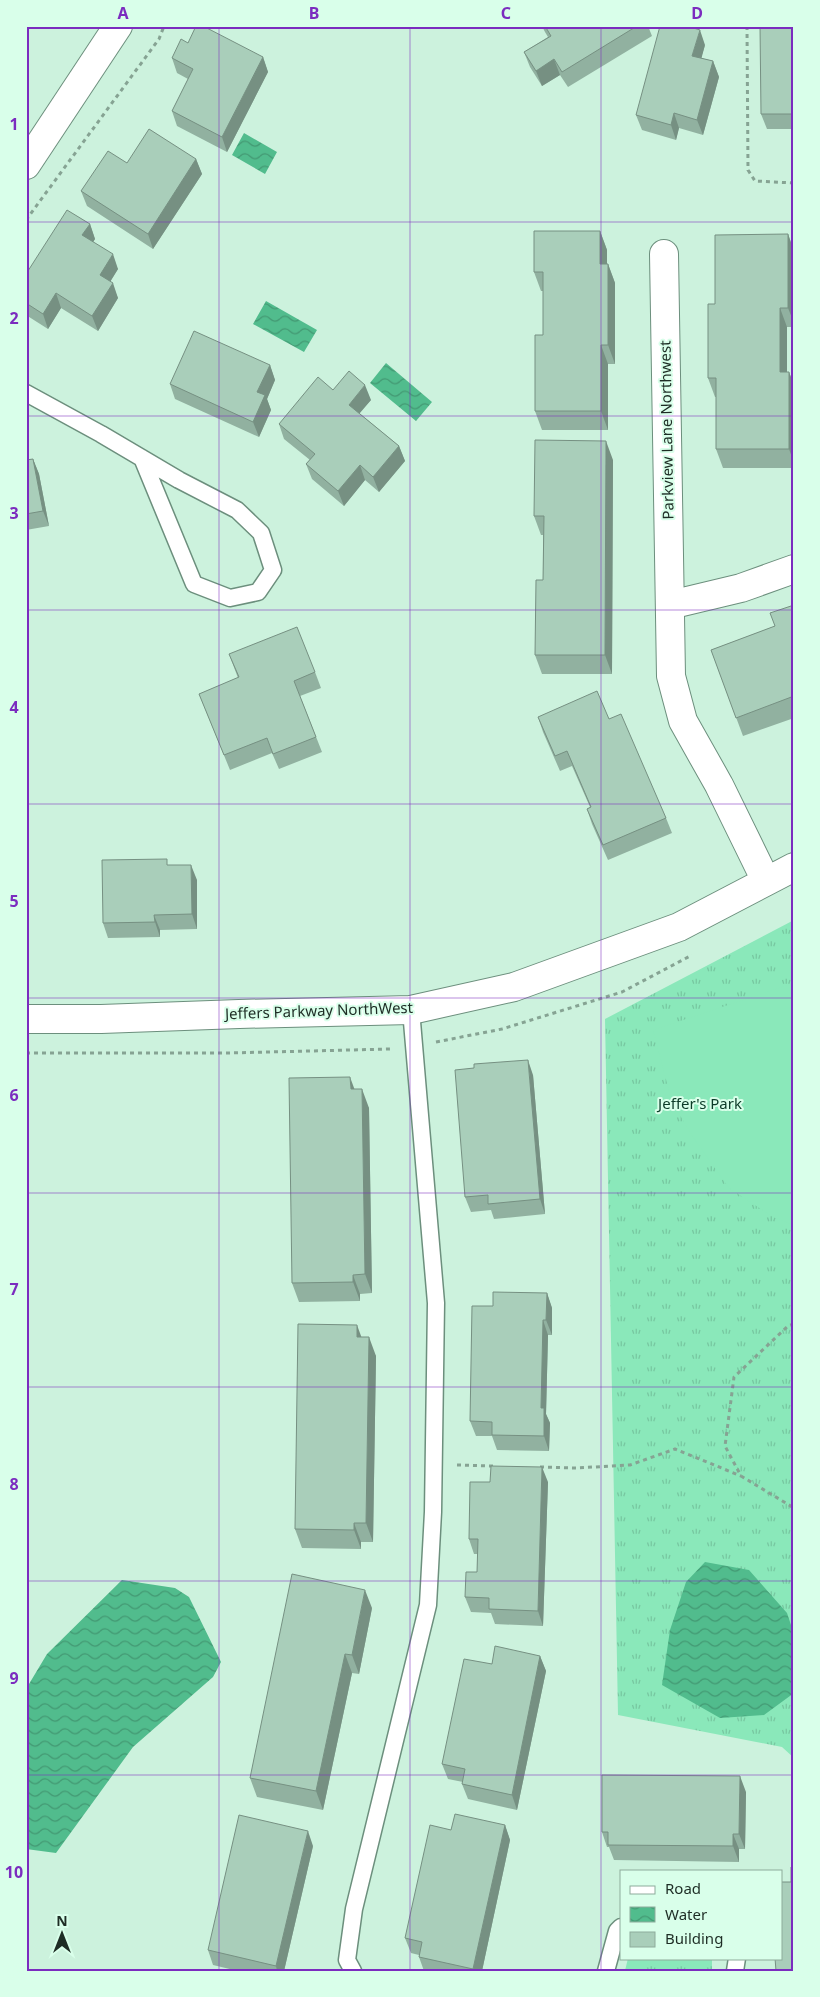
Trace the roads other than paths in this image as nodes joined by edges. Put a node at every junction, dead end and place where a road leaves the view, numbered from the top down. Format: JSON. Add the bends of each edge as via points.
{"nodes":[{"id":1,"x":118,"y":26,"type":"edge"},
{"id":2,"x":26,"y":166,"type":"edge"},
{"id":3,"x":664,"y":254,"type":"dead end"},
{"id":4,"x":26,"y":393,"type":"edge"},
{"id":5,"x":142,"y":458,"type":"junction"},
{"id":6,"x":794,"y":569,"type":"edge"},
{"id":7,"x":670,"y":605,"type":"junction"},
{"id":8,"x":794,"y":867,"type":"edge"},
{"id":9,"x":766,"y":881,"type":"junction"},
{"id":10,"x":410,"y":1010,"type":"junction"},
{"id":11,"x":26,"y":1020,"type":"edge"},
{"id":12,"x":620,"y":1928,"type":"edge"},
{"id":13,"x":353,"y":1971,"type":"edge"},
{"id":14,"x":606,"y":1971,"type":"edge"}],
"edges":[{"from":1,"to":2,"type":"street"},
{"from":3,"to":7,"type":"street","name":"Parkview Lane Northwest"},
{"from":4,"to":5,"type":"lane"},
{"from":5,"to":5,"type":"lane","via":[[238,510],[261,533],[273,570],[258,592],[230,598],[194,584]]},
{"from":6,"to":7,"type":"street","via":[[741,588]]},
{"from":7,"to":9,"type":"street","name":"Parkview Lane Northwest","via":[[671,676],[683,721]]},
{"from":8,"to":9,"type":"street","name":"Jeffers Parkway NorthWest"},
{"from":9,"to":10,"type":"street","name":"Jeffers Parkway NorthWest","via":[[678,927],[514,987]]},
{"from":10,"to":11,"type":"street","name":"Jeffers Parkway NorthWest"},
{"from":10,"to":13,"type":"lane","via":[[436,1303],[428,1605],[354,1909],[347,1960]]},
{"from":12,"to":14,"type":"lane"}]}
